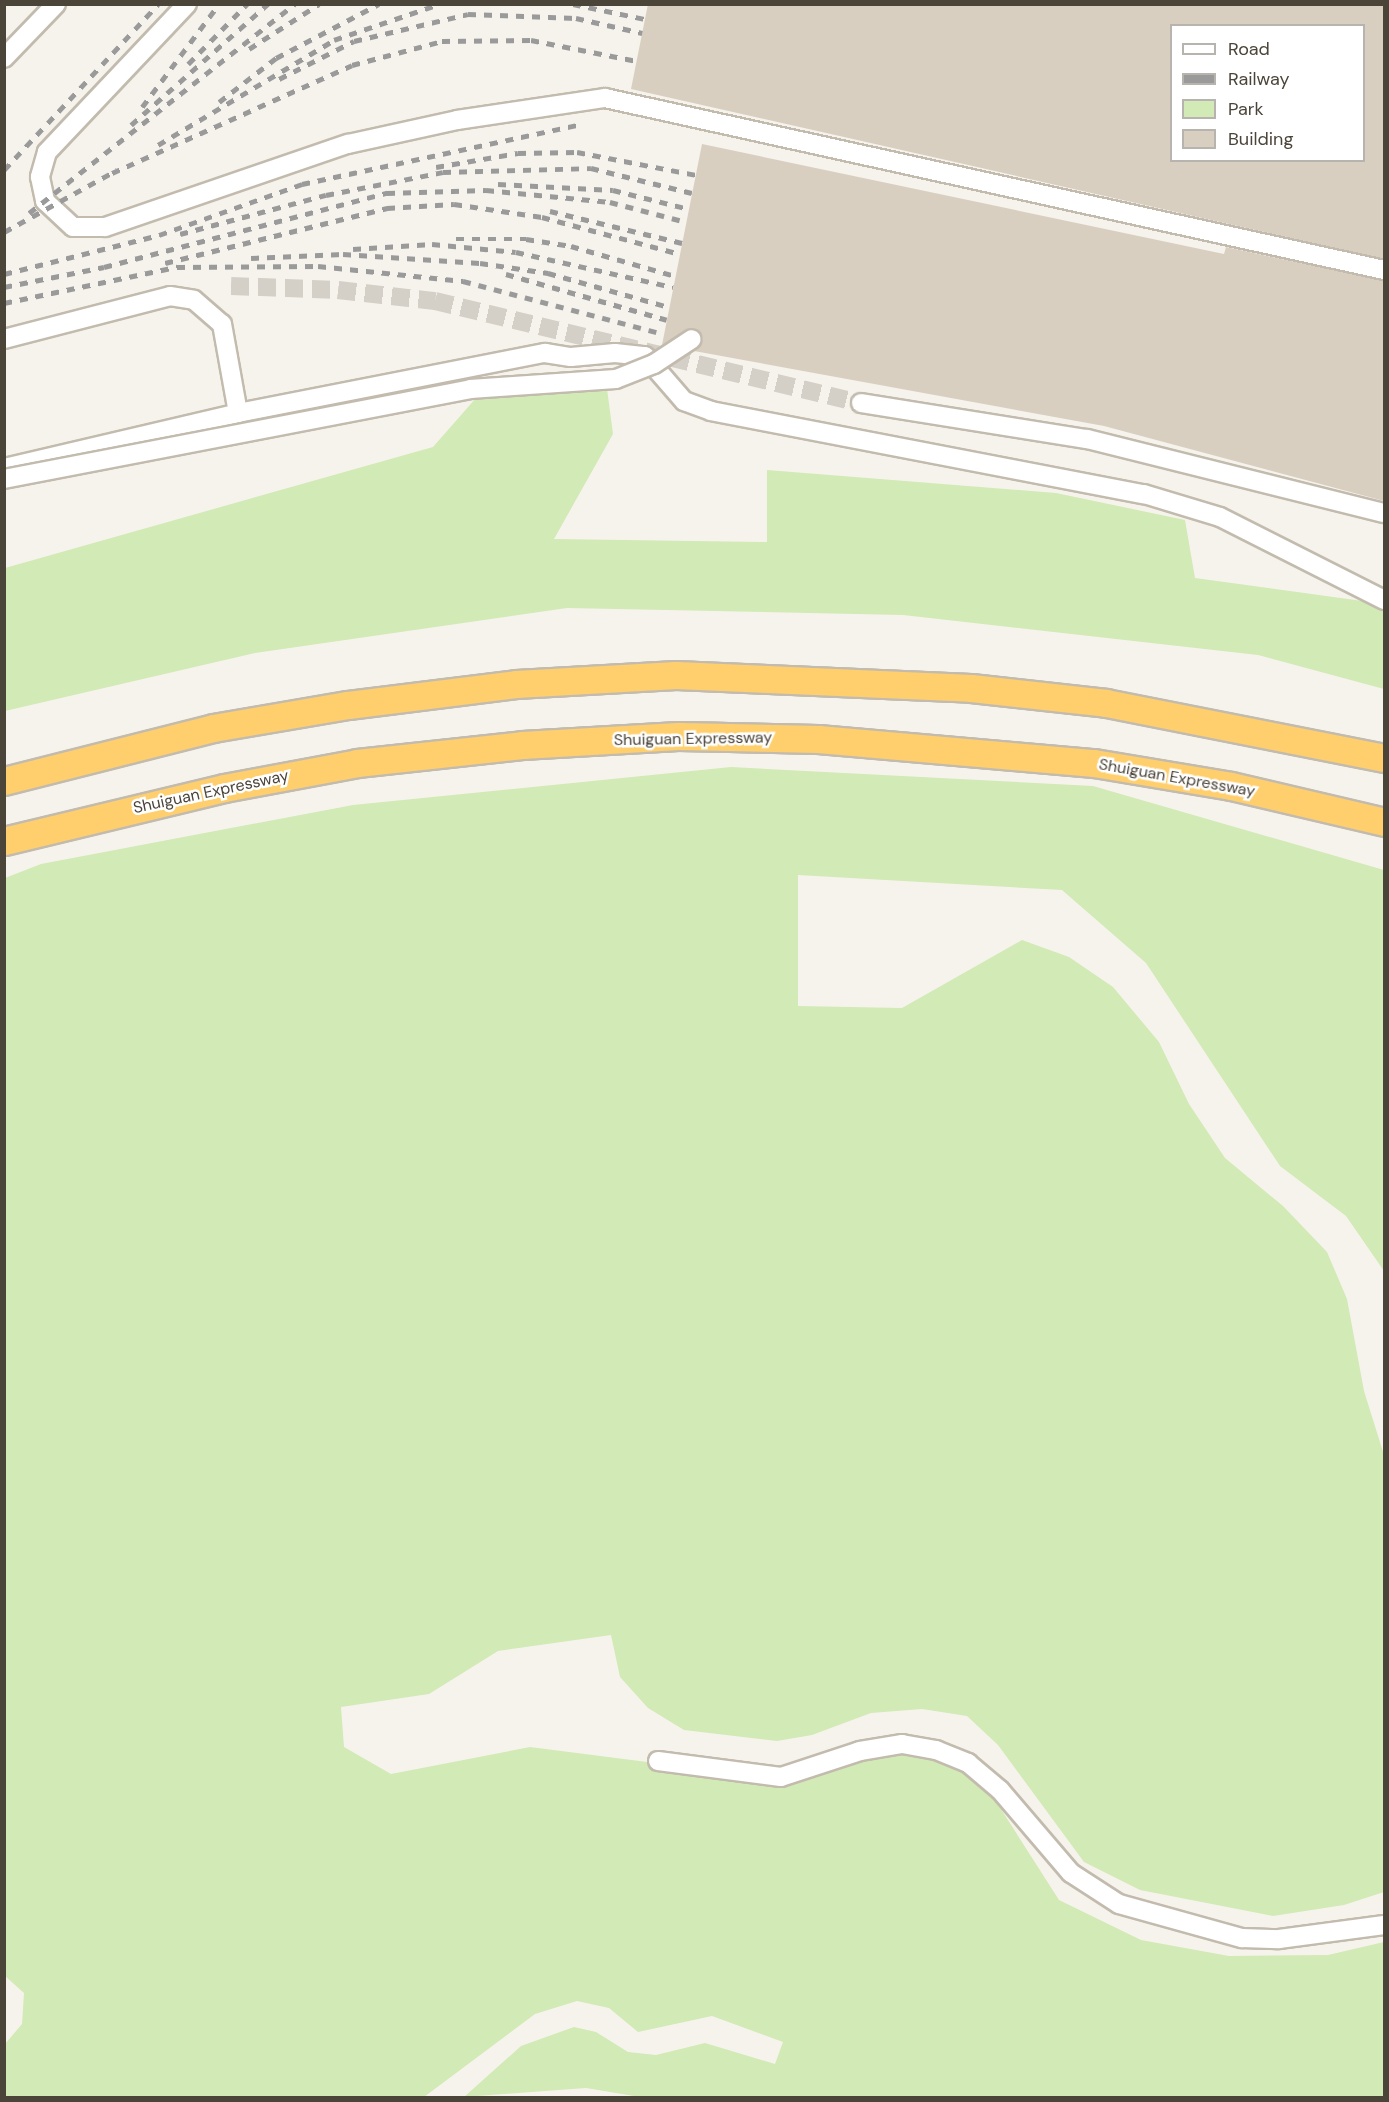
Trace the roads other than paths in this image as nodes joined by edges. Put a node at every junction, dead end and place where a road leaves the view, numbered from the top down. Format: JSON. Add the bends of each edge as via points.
{"nodes":[{"id":1,"x":56,"y":4,"type":"edge"},
{"id":2,"x":187,"y":4,"type":"edge"},
{"id":3,"x":7,"y":56,"type":"edge"},
{"id":4,"x":1384,"y":270,"type":"edge"},
{"id":5,"x":4,"y":339,"type":"edge"},
{"id":6,"x":692,"y":339,"type":"dead end"},
{"id":7,"x":861,"y":403,"type":"tunnel mouth"},
{"id":8,"x":238,"y":413,"type":"junction"},
{"id":9,"x":4,"y":468,"type":"edge"},
{"id":10,"x":4,"y":479,"type":"edge"},
{"id":11,"x":1384,"y":513,"type":"edge"},
{"id":12,"x":1384,"y":600,"type":"edge"},
{"id":13,"x":1384,"y":758,"type":"edge"},
{"id":14,"x":4,"y":781,"type":"edge"},
{"id":15,"x":1384,"y":822,"type":"edge"},
{"id":16,"x":4,"y":841,"type":"edge"},
{"id":17,"x":658,"y":1761,"type":"dead end"},
{"id":18,"x":1384,"y":1925,"type":"edge"}],
"edges":[{"from":1,"to":3,"type":"lane"},
{"from":2,"to":4,"type":"lane","via":[[47,152],[41,171],[45,201],[73,227],[105,227],[348,144],[457,120],[605,98]]},
{"from":5,"to":8,"type":"lane","via":[[170,296],[194,300],[222,324]]},
{"from":6,"to":10,"type":"lane","bridge":true,"via":[[654,364],[616,379],[470,388]]},
{"from":7,"to":11,"type":"lane","via":[[1087,439]]},
{"from":8,"to":9,"type":"lane"},
{"from":8,"to":12,"type":"lane","via":[[545,352],[645,356],[684,401],[711,411],[1144,494],[1220,517]]},
{"from":13,"to":14,"type":"highway","via":[[1106,703],[936,686],[676,675],[516,684],[348,705],[213,728]]},
{"from":15,"to":16,"type":"highway","name":"Shuiguan Expressway","via":[[1231,786],[1094,763],[818,739],[678,736],[522,745],[357,763],[224,788]]},
{"from":17,"to":18,"type":"lane","via":[[781,1777],[860,1751],[902,1744],[936,1750],[976,1770],[1071,1873],[1119,1904],[1242,1938],[1279,1939]]}]}
